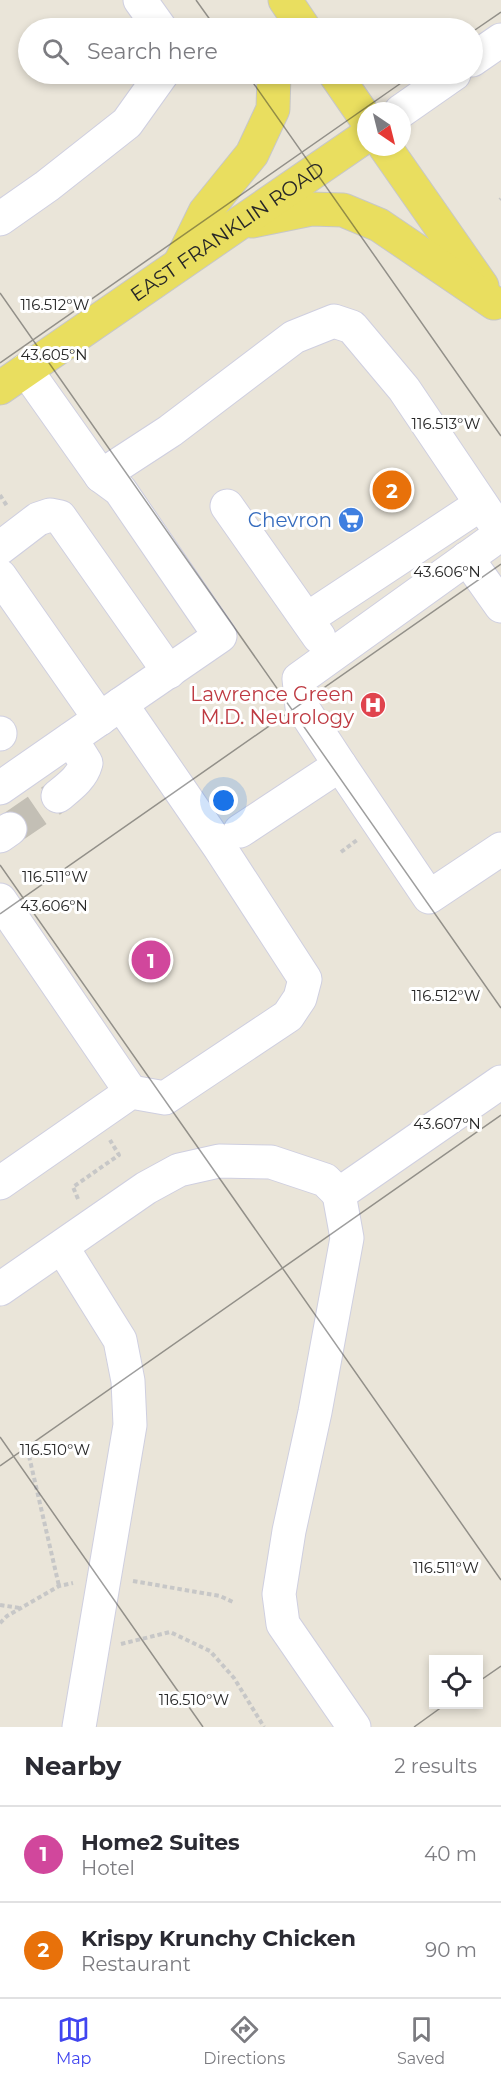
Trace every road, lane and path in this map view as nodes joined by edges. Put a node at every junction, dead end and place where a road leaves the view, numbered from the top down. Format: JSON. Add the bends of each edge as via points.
{"nodes":[{"id":1,"x":140,"y":0,"type":"edge"},
{"id":2,"x":274,"y":0,"type":"edge"},
{"id":3,"x":285,"y":0,"type":"edge"},
{"id":4,"x":153,"y":18,"type":"edge"},
{"id":5,"x":274,"y":18,"type":"edge"},
{"id":6,"x":297,"y":18,"type":"edge"},
{"id":7,"x":501,"y":40,"type":"edge"},
{"id":8,"x":483,"y":52,"type":"edge"},
{"id":9,"x":156,"y":84,"type":"edge"},
{"id":10,"x":274,"y":84,"type":"edge"},
{"id":11,"x":342,"y":84,"type":"edge"},
{"id":12,"x":440,"y":84,"type":"edge"},
{"id":13,"x":411,"y":104,"type":"edge"},
{"id":14,"x":357,"y":106,"type":"edge"},
{"id":15,"x":357,"y":142,"type":"edge"},
{"id":16,"x":391,"y":156,"type":"edge"},
{"id":17,"x":0,"y":219,"type":"edge"},
{"id":18,"x":238,"y":224,"type":"junction"},
{"id":19,"x":180,"y":262,"type":"junction"},
{"id":20,"x":497,"y":309,"type":"edge"},
{"id":21,"x":13,"y":379,"type":"edge"},
{"id":22,"x":101,"y":476,"type":"junction"},
{"id":23,"x":481,"y":504,"type":"junction"},
{"id":24,"x":227,"y":506,"type":"dead end"},
{"id":25,"x":501,"y":534,"type":"edge"},
{"id":26,"x":0,"y":548,"type":"edge"},
{"id":27,"x":467,"y":558,"type":"junction"},
{"id":28,"x":0,"y":576,"type":"edge"},
{"id":29,"x":501,"y":606,"type":"edge"},
{"id":30,"x":307,"y":619,"type":"junction"},
{"id":31,"x":332,"y":656,"type":"junction"},
{"id":32,"x":169,"y":672,"type":"junction"},
{"id":33,"x":111,"y":712,"type":"junction"},
{"id":34,"x":71,"y":739,"type":"junction"},
{"id":35,"x":340,"y":765,"type":"junction"},
{"id":36,"x":0,"y":788,"type":"edge"},
{"id":37,"x":58,"y":796,"type":"tunnel mouth"},
{"id":38,"x":240,"y":831,"type":"dead end"},
{"id":39,"x":501,"y":849,"type":"edge"},
{"id":40,"x":0,"y":900,"type":"edge"},
{"id":41,"x":501,"y":1082,"type":"edge"},
{"id":42,"x":131,"y":1092,"type":"junction"},
{"id":43,"x":105,"y":1132,"type":"dead end"},
{"id":44,"x":0,"y":1183,"type":"edge"},
{"id":45,"x":339,"y":1194,"type":"junction"},
{"id":46,"x":90,"y":1228,"type":"junction"},
{"id":47,"x":62,"y":1247,"type":"junction"},
{"id":48,"x":0,"y":1289,"type":"edge"},
{"id":49,"x":29,"y":1456,"type":"dead end"},
{"id":50,"x":105,"y":1575,"type":"junction"},
{"id":51,"x":59,"y":1586,"type":"junction"},
{"id":52,"x":235,"y":1603,"type":"dead end"},
{"id":53,"x":0,"y":1605,"type":"edge"},
{"id":54,"x":21,"y":1608,"type":"junction"},
{"id":55,"x":0,"y":1623,"type":"edge"},
{"id":56,"x":92,"y":1652,"type":"junction"},
{"id":57,"x":79,"y":1727,"type":"edge"},
{"id":58,"x":264,"y":1727,"type":"edge"},
{"id":59,"x":354,"y":1727,"type":"edge"}],
"edges":[{"from":1,"to":4,"type":"street"},
{"from":2,"to":5,"type":"main road"},
{"from":3,"to":6,"type":"main road"},
{"from":7,"to":8,"type":"street"},
{"from":9,"to":17,"type":"street","via":[[127,123]]},
{"from":10,"to":19,"type":"main road","via":[[273,109],[252,154],[205,212]]},
{"from":11,"to":14,"type":"main road"},
{"from":12,"to":13,"type":"street"},
{"from":15,"to":18,"type":"main road","name":"EAST FRANKLIN ROAD"},
{"from":16,"to":20,"type":"main road"},
{"from":18,"to":19,"type":"main road","name":"EAST FRANKLIN ROAD"},
{"from":18,"to":20,"type":"main road","via":[[311,209],[343,210],[379,225]]},
{"from":19,"to":21,"type":"main road","name":"EAST FRANKLIN ROAD"},
{"from":21,"to":22,"type":"street"},
{"from":22,"to":23,"type":"street","via":[[170,431],[294,337],[334,321],[352,327],[404,389]]},
{"from":22,"to":32,"type":"street","via":[[120,490],[220,636]]},
{"from":23,"to":25,"type":"street"},
{"from":23,"to":30,"type":"street"},
{"from":24,"to":30,"type":"street"},
{"from":25,"to":27,"type":"street"},
{"from":26,"to":32,"type":"street","via":[[38,519],[60,517]]},
{"from":27,"to":29,"type":"street"},
{"from":27,"to":31,"type":"street"},
{"from":28,"to":33,"type":"street"},
{"from":30,"to":31,"type":"street"},
{"from":31,"to":35,"type":"street","via":[[299,679],[302,707]]},
{"from":32,"to":33,"type":"street"},
{"from":33,"to":34,"type":"street"},
{"from":33,"to":42,"type":"street","via":[[220,848],[305,979],[300,998],[288,1016],[165,1098]]},
{"from":34,"to":36,"type":"street"},
{"from":34,"to":37,"type":"street","via":[[86,763],[76,781]]},
{"from":35,"to":38,"type":"street"},
{"from":35,"to":39,"type":"street","via":[[429,897]]},
{"from":40,"to":42,"type":"street"},
{"from":41,"to":45,"type":"street"},
{"from":42,"to":44,"type":"street"},
{"from":43,"to":46,"type":"path","via":[[119,1155],[73,1187]]},
{"from":45,"to":46,"type":"street","via":[[325,1180],[271,1162],[219,1161],[179,1170]]},
{"from":45,"to":59,"type":"street","via":[[347,1238],[279,1594],[284,1624]]},
{"from":46,"to":47,"type":"street"},
{"from":47,"to":48,"type":"street"},
{"from":47,"to":50,"type":"street","via":[[120,1340],[128,1381],[130,1425]]},
{"from":49,"to":51,"type":"path"},
{"from":50,"to":51,"type":"path"},
{"from":50,"to":52,"type":"path","via":[[220,1596]]},
{"from":50,"to":56,"type":"street"},
{"from":51,"to":54,"type":"path"},
{"from":53,"to":54,"type":"path"},
{"from":54,"to":55,"type":"path"},
{"from":56,"to":57,"type":"street"},
{"from":56,"to":58,"type":"path","via":[[170,1632],[210,1652],[234,1678]]}]}
